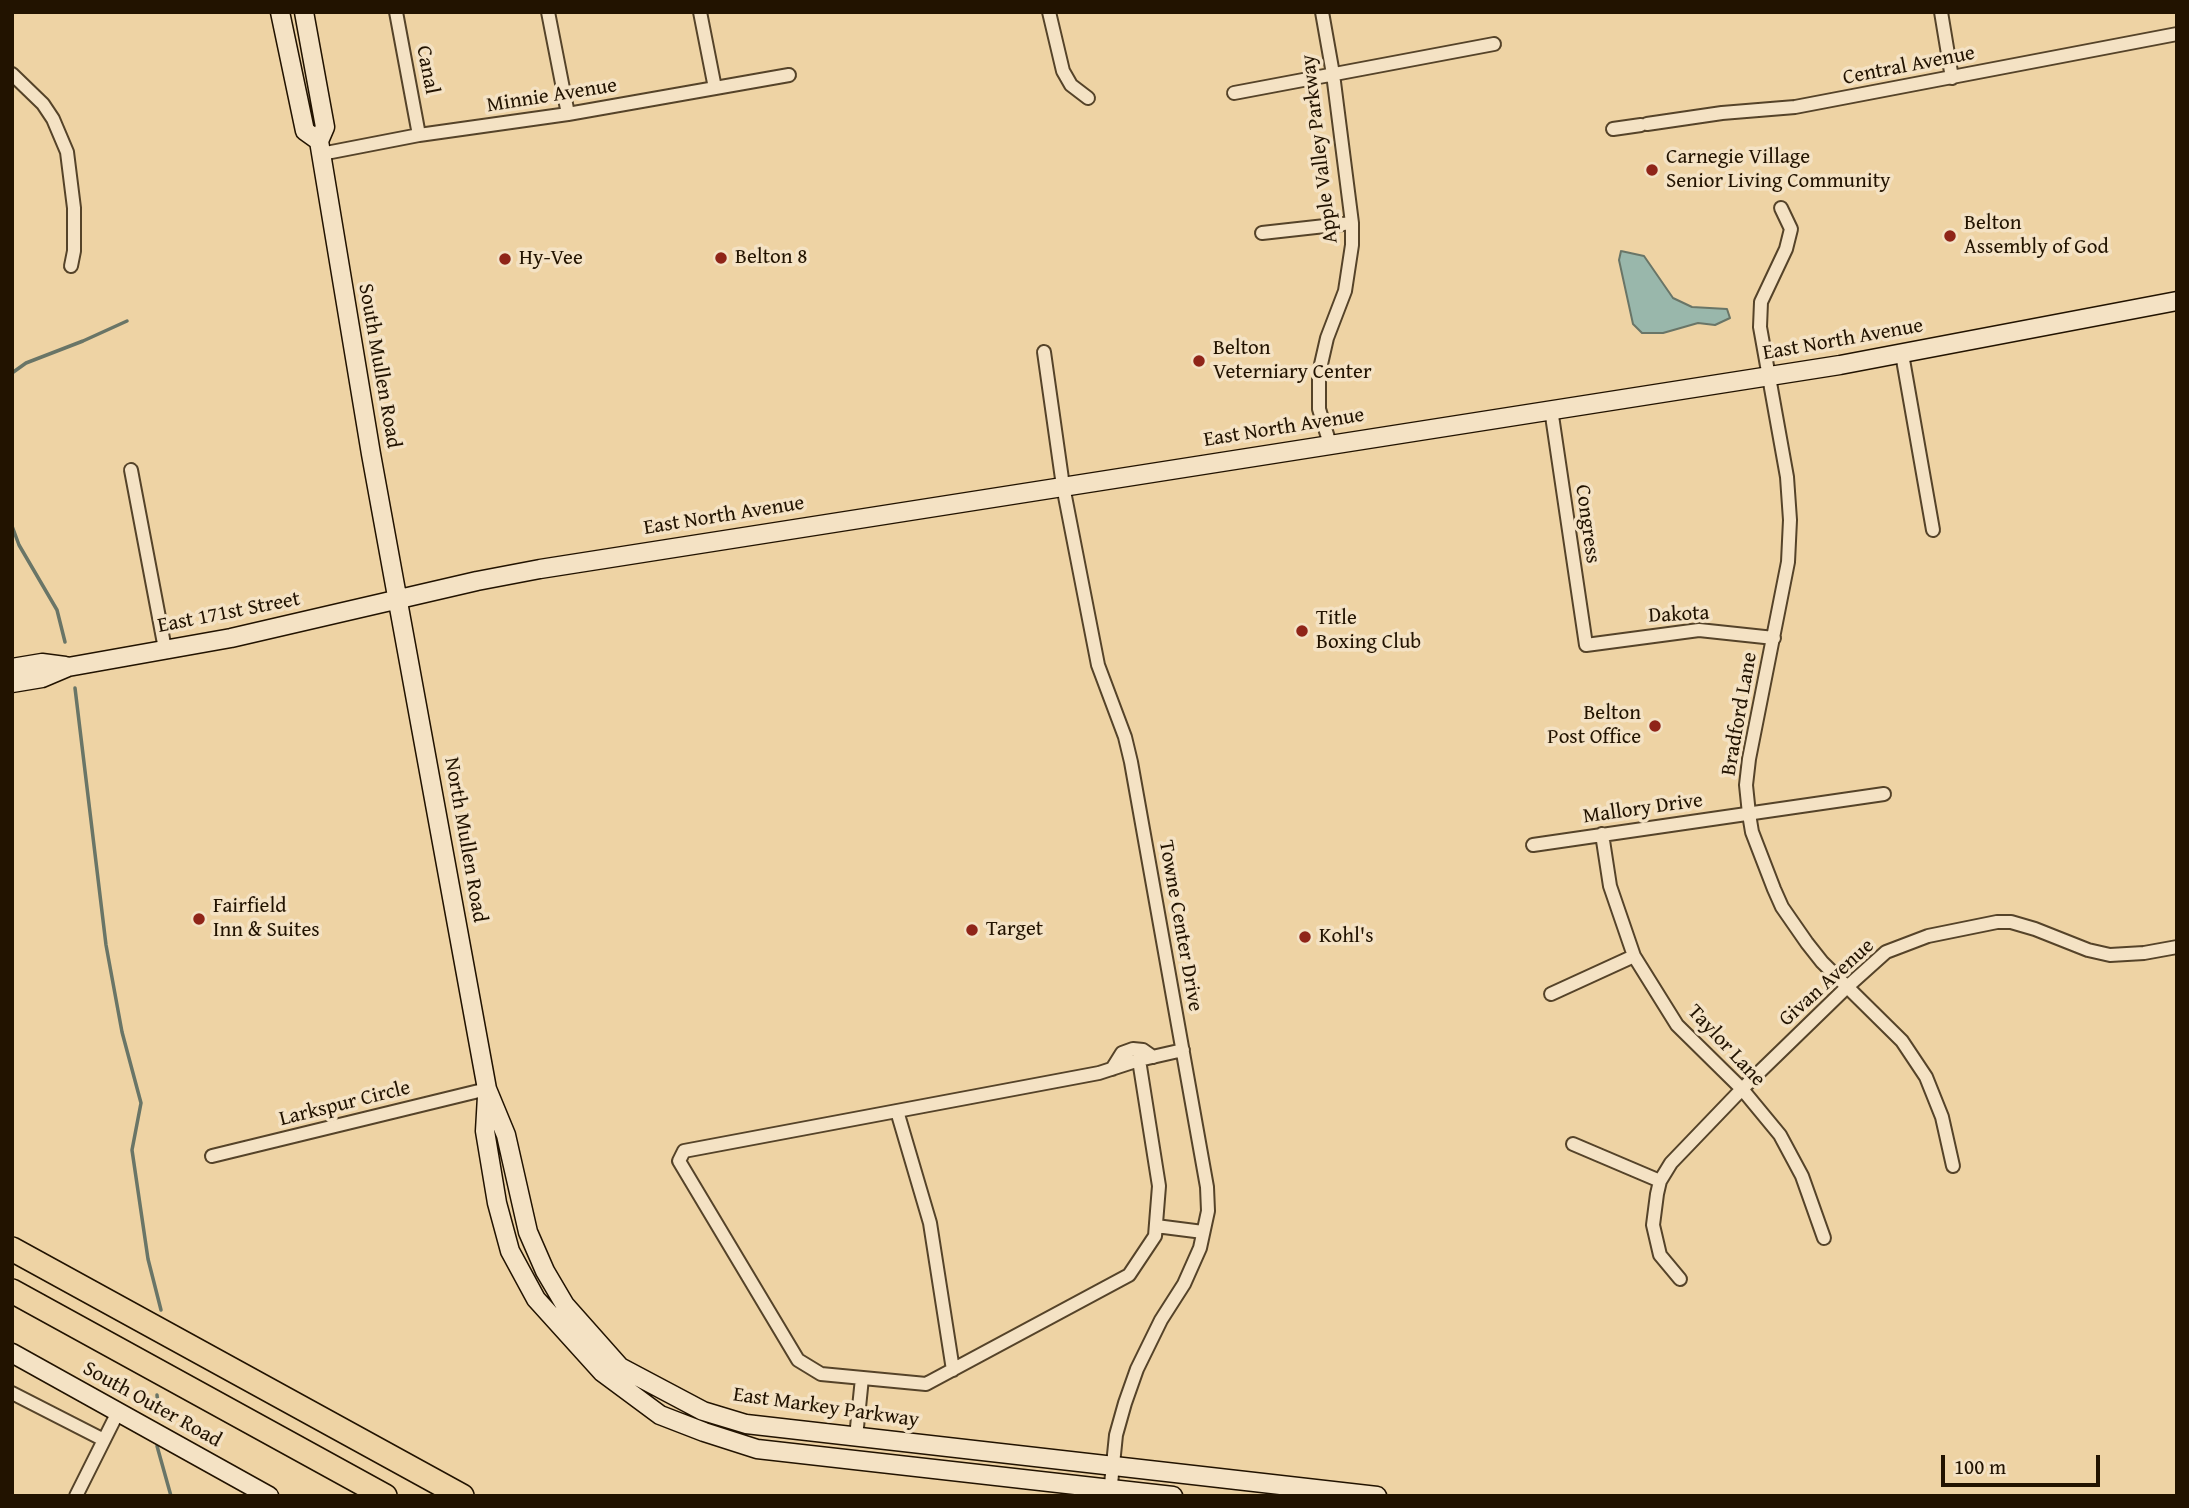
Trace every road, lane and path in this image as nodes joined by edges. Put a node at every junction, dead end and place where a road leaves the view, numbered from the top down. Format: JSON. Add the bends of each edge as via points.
{"nodes":[{"id":1,"x":279,"y":12,"type":"edge"},
{"id":2,"x":304,"y":12,"type":"edge"},
{"id":3,"x":396,"y":12,"type":"edge"},
{"id":4,"x":548,"y":12,"type":"edge"},
{"id":5,"x":701,"y":12,"type":"edge"},
{"id":6,"x":1049,"y":12,"type":"edge"},
{"id":7,"x":1322,"y":12,"type":"edge"},
{"id":8,"x":1941,"y":12,"type":"edge"},
{"id":9,"x":2177,"y":34,"type":"edge"},
{"id":10,"x":1494,"y":44,"type":"dead end"},
{"id":11,"x":12,"y":74,"type":"edge"},
{"id":12,"x":1333,"y":74,"type":"junction"},
{"id":13,"x":789,"y":75,"type":"dead end"},
{"id":14,"x":1952,"y":78,"type":"junction"},
{"id":15,"x":715,"y":88,"type":"junction"},
{"id":16,"x":1234,"y":93,"type":"dead end"},
{"id":17,"x":1088,"y":98,"type":"dead end"},
{"id":18,"x":568,"y":114,"type":"junction"},
{"id":19,"x":1614,"y":129,"type":"dead end"},
{"id":20,"x":419,"y":135,"type":"junction"},
{"id":21,"x":320,"y":147,"type":"junction"},
{"id":22,"x":1781,"y":208,"type":"dead end"},
{"id":23,"x":1352,"y":223,"type":"junction"},
{"id":24,"x":1262,"y":233,"type":"dead end"},
{"id":25,"x":71,"y":266,"type":"dead end"},
{"id":26,"x":2177,"y":301,"type":"edge"},
{"id":27,"x":1044,"y":352,"type":"dead end"},
{"id":28,"x":1902,"y":354,"type":"junction"},
{"id":29,"x":1770,"y":376,"type":"junction"},
{"id":30,"x":1551,"y":409,"type":"junction"},
{"id":31,"x":1329,"y":444,"type":"junction"},
{"id":32,"x":131,"y":470,"type":"dead end"},
{"id":33,"x":1063,"y":486,"type":"junction"},
{"id":34,"x":1933,"y":530,"type":"dead end"},
{"id":35,"x":397,"y":599,"type":"junction"},
{"id":36,"x":1774,"y":638,"type":"junction"},
{"id":37,"x":1586,"y":645,"type":"joint"},
{"id":38,"x":165,"y":649,"type":"junction"},
{"id":39,"x":14,"y":672,"type":"edge"},
{"id":40,"x":1884,"y":794,"type":"dead end"},
{"id":41,"x":1749,"y":814,"type":"junction"},
{"id":42,"x":1602,"y":834,"type":"junction"},
{"id":43,"x":1533,"y":845,"type":"dead end"},
{"id":44,"x":2177,"y":947,"type":"edge"},
{"id":45,"x":1634,"y":956,"type":"junction"},
{"id":46,"x":1847,"y":987,"type":"junction"},
{"id":47,"x":1551,"y":994,"type":"dead end"},
{"id":48,"x":1183,"y":1050,"type":"junction"},
{"id":49,"x":1153,"y":1057,"type":"junction"},
{"id":50,"x":1139,"y":1060,"type":"junction"},
{"id":51,"x":1112,"y":1069,"type":"junction"},
{"id":52,"x":487,"y":1089,"type":"junction"},
{"id":53,"x":1742,"y":1090,"type":"junction"},
{"id":54,"x":897,"y":1111,"type":"junction"},
{"id":55,"x":1573,"y":1144,"type":"dead end"},
{"id":56,"x":212,"y":1156,"type":"dead end"},
{"id":57,"x":1953,"y":1166,"type":"dead end"},
{"id":58,"x":1660,"y":1181,"type":"junction"},
{"id":59,"x":1156,"y":1226,"type":"junction"},
{"id":60,"x":1203,"y":1232,"type":"junction"},
{"id":61,"x":1824,"y":1238,"type":"dead end"},
{"id":62,"x":12,"y":1247,"type":"edge"},
{"id":63,"x":1679,"y":1279,"type":"dead end"},
{"id":64,"x":12,"y":1291,"type":"edge"},
{"id":65,"x":12,"y":1353,"type":"edge"},
{"id":66,"x":953,"y":1370,"type":"junction"},
{"id":67,"x":862,"y":1378,"type":"junction"},
{"id":68,"x":12,"y":1393,"type":"edge"},
{"id":69,"x":118,"y":1412,"type":"junction"},
{"id":70,"x":856,"y":1437,"type":"junction"},
{"id":71,"x":104,"y":1440,"type":"junction"},
{"id":72,"x":1113,"y":1466,"type":"junction"},
{"id":73,"x":1110,"y":1492,"type":"edge"},
{"id":74,"x":76,"y":1496,"type":"edge"},
{"id":75,"x":269,"y":1496,"type":"edge"},
{"id":76,"x":385,"y":1496,"type":"edge"},
{"id":77,"x":462,"y":1496,"type":"edge"},
{"id":78,"x":1173,"y":1496,"type":"edge"},
{"id":79,"x":1377,"y":1496,"type":"edge"}],
"edges":[{"from":1,"to":21,"type":"street","name":"South Mullen Road","via":[[305,131]]},
{"from":2,"to":21,"type":"street","name":"South Mullen Road","via":[[325,127]]},
{"from":3,"to":20,"type":"street","name":"Canal"},
{"from":4,"to":18,"type":"street"},
{"from":5,"to":15,"type":"street"},
{"from":6,"to":17,"type":"street","via":[[1063,71],[1071,85]]},
{"from":7,"to":12,"type":"street","name":"Apple Valley Parkway"},
{"from":8,"to":14,"type":"street"},
{"from":9,"to":14,"type":"street","name":"Central Avenue"},
{"from":10,"to":12,"type":"street"},
{"from":11,"to":25,"type":"street","via":[[43,104],[67,152],[74,208]]},
{"from":12,"to":16,"type":"street"},
{"from":12,"to":23,"type":"street","name":"Apple Valley Parkway"},
{"from":13,"to":15,"type":"street","name":"Minnie Avenue"},
{"from":14,"to":19,"type":"street","name":"Central Avenue","via":[[1794,107]]},
{"from":15,"to":18,"type":"street","name":"Minnie Avenue"},
{"from":18,"to":20,"type":"street","name":"Minnie Avenue"},
{"from":20,"to":21,"type":"street","name":"Minnie Avenue"},
{"from":21,"to":35,"type":"street","name":"South Mullen Road"},
{"from":22,"to":29,"type":"street","name":"Bradford Lane","via":[[1791,229],[1760,302]]},
{"from":23,"to":24,"type":"street"},
{"from":23,"to":31,"type":"street","name":"Apple Valley Parkway","via":[[1345,291],[1319,373],[1319,409]]},
{"from":26,"to":28,"type":"street","name":"East North Avenue"},
{"from":27,"to":33,"type":"street","name":"Towne Center Drive"},
{"from":28,"to":29,"type":"street","name":"East North Avenue"},
{"from":28,"to":34,"type":"street"},
{"from":29,"to":30,"type":"street","name":"East North Avenue"},
{"from":29,"to":36,"type":"street","name":"Bradford Lane","via":[[1790,520],[1788,562]]},
{"from":30,"to":31,"type":"street","name":"East North Avenue"},
{"from":30,"to":37,"type":"street","name":"Congress"},
{"from":31,"to":33,"type":"street","name":"East North Avenue"},
{"from":32,"to":38,"type":"street"},
{"from":33,"to":35,"type":"street","name":"East North Avenue","via":[[540,569]]},
{"from":33,"to":48,"type":"street","name":"Towne Center Drive","via":[[1098,665],[1131,762]]},
{"from":35,"to":38,"type":"street","name":"East 171st Street"},
{"from":35,"to":52,"type":"street","name":"North Mullen Road"},
{"from":36,"to":37,"type":"street","name":"Dakota","via":[[1699,630]]},
{"from":36,"to":41,"type":"street","name":"Bradford Lane","via":[[1749,759]]},
{"from":38,"to":39,"type":"street","name":"East 171st Street","via":[[68,667],[42,678]]},
{"from":40,"to":41,"type":"street","name":"Mallory Drive"},
{"from":41,"to":42,"type":"street","name":"Mallory Drive"},
{"from":41,"to":46,"type":"street","name":"Bradford Lane","via":[[1766,871],[1783,907],[1807,943]]},
{"from":42,"to":43,"type":"street","name":"Mallory Drive"},
{"from":42,"to":45,"type":"street","name":"Taylor Lane","via":[[1610,886]]},
{"from":44,"to":46,"type":"street","name":"Givan Avenue","via":[[2110,955],[2035,929],[1997,922],[1928,936],[1886,952]]},
{"from":45,"to":47,"type":"street"},
{"from":45,"to":53,"type":"street","name":"Taylor Lane","via":[[1677,1025]]},
{"from":46,"to":53,"type":"street","name":"Givan Avenue"},
{"from":46,"to":57,"type":"street","name":"Bradford Lane","via":[[1902,1041],[1926,1077],[1942,1117]]},
{"from":48,"to":49,"type":"street"},
{"from":48,"to":60,"type":"street","name":"Towne Center Drive","via":[[1208,1187]]},
{"from":49,"to":50,"type":"street"},
{"from":49,"to":51,"type":"street","via":[[1143,1050],[1122,1052]]},
{"from":50,"to":51,"type":"street"},
{"from":50,"to":59,"type":"street","via":[[1159,1186]]},
{"from":51,"to":54,"type":"street"},
{"from":52,"to":56,"type":"street","name":"Larkspur Circle"},
{"from":52,"to":70,"type":"street","name":"East Markey Parkway","via":[[506,1135],[528,1232],[545,1271],[565,1305],[620,1367],[703,1411],[746,1424]]},
{"from":52,"to":73,"type":"street","via":[[485,1130],[510,1251],[536,1299],[602,1372],[660,1415],[757,1449]]},
{"from":53,"to":58,"type":"street","name":"Givan Avenue","via":[[1684,1148]]},
{"from":53,"to":61,"type":"street","name":"Taylor Lane","via":[[1792,1154]]},
{"from":54,"to":66,"type":"street","via":[[930,1223]]},
{"from":54,"to":67,"type":"street","via":[[684,1151],[679,1161],[797,1360],[821,1374]]},
{"from":55,"to":58,"type":"street"},
{"from":58,"to":63,"type":"street","name":"Givan Avenue","via":[[1653,1209],[1656,1238],[1660,1255]]},
{"from":59,"to":60,"type":"street"},
{"from":59,"to":66,"type":"street","via":[[1155,1236],[1129,1275]]},
{"from":60,"to":72,"type":"street","name":"Towne Center Drive","via":[[1184,1284],[1137,1369],[1116,1435]]},
{"from":62,"to":77,"type":"highway"},
{"from":64,"to":76,"type":"highway"},
{"from":65,"to":69,"type":"street","name":"South Outer Road"},
{"from":66,"to":67,"type":"street","via":[[926,1384]]},
{"from":67,"to":70,"type":"street"},
{"from":68,"to":71,"type":"street"},
{"from":69,"to":71,"type":"street"},
{"from":69,"to":75,"type":"street","name":"South Outer Road"},
{"from":70,"to":72,"type":"street","name":"East Markey Parkway"},
{"from":71,"to":74,"type":"street"},
{"from":72,"to":73,"type":"street","name":"Towne Center Drive"},
{"from":72,"to":79,"type":"street","name":"East Markey Parkway"},
{"from":73,"to":78,"type":"street"}]}
